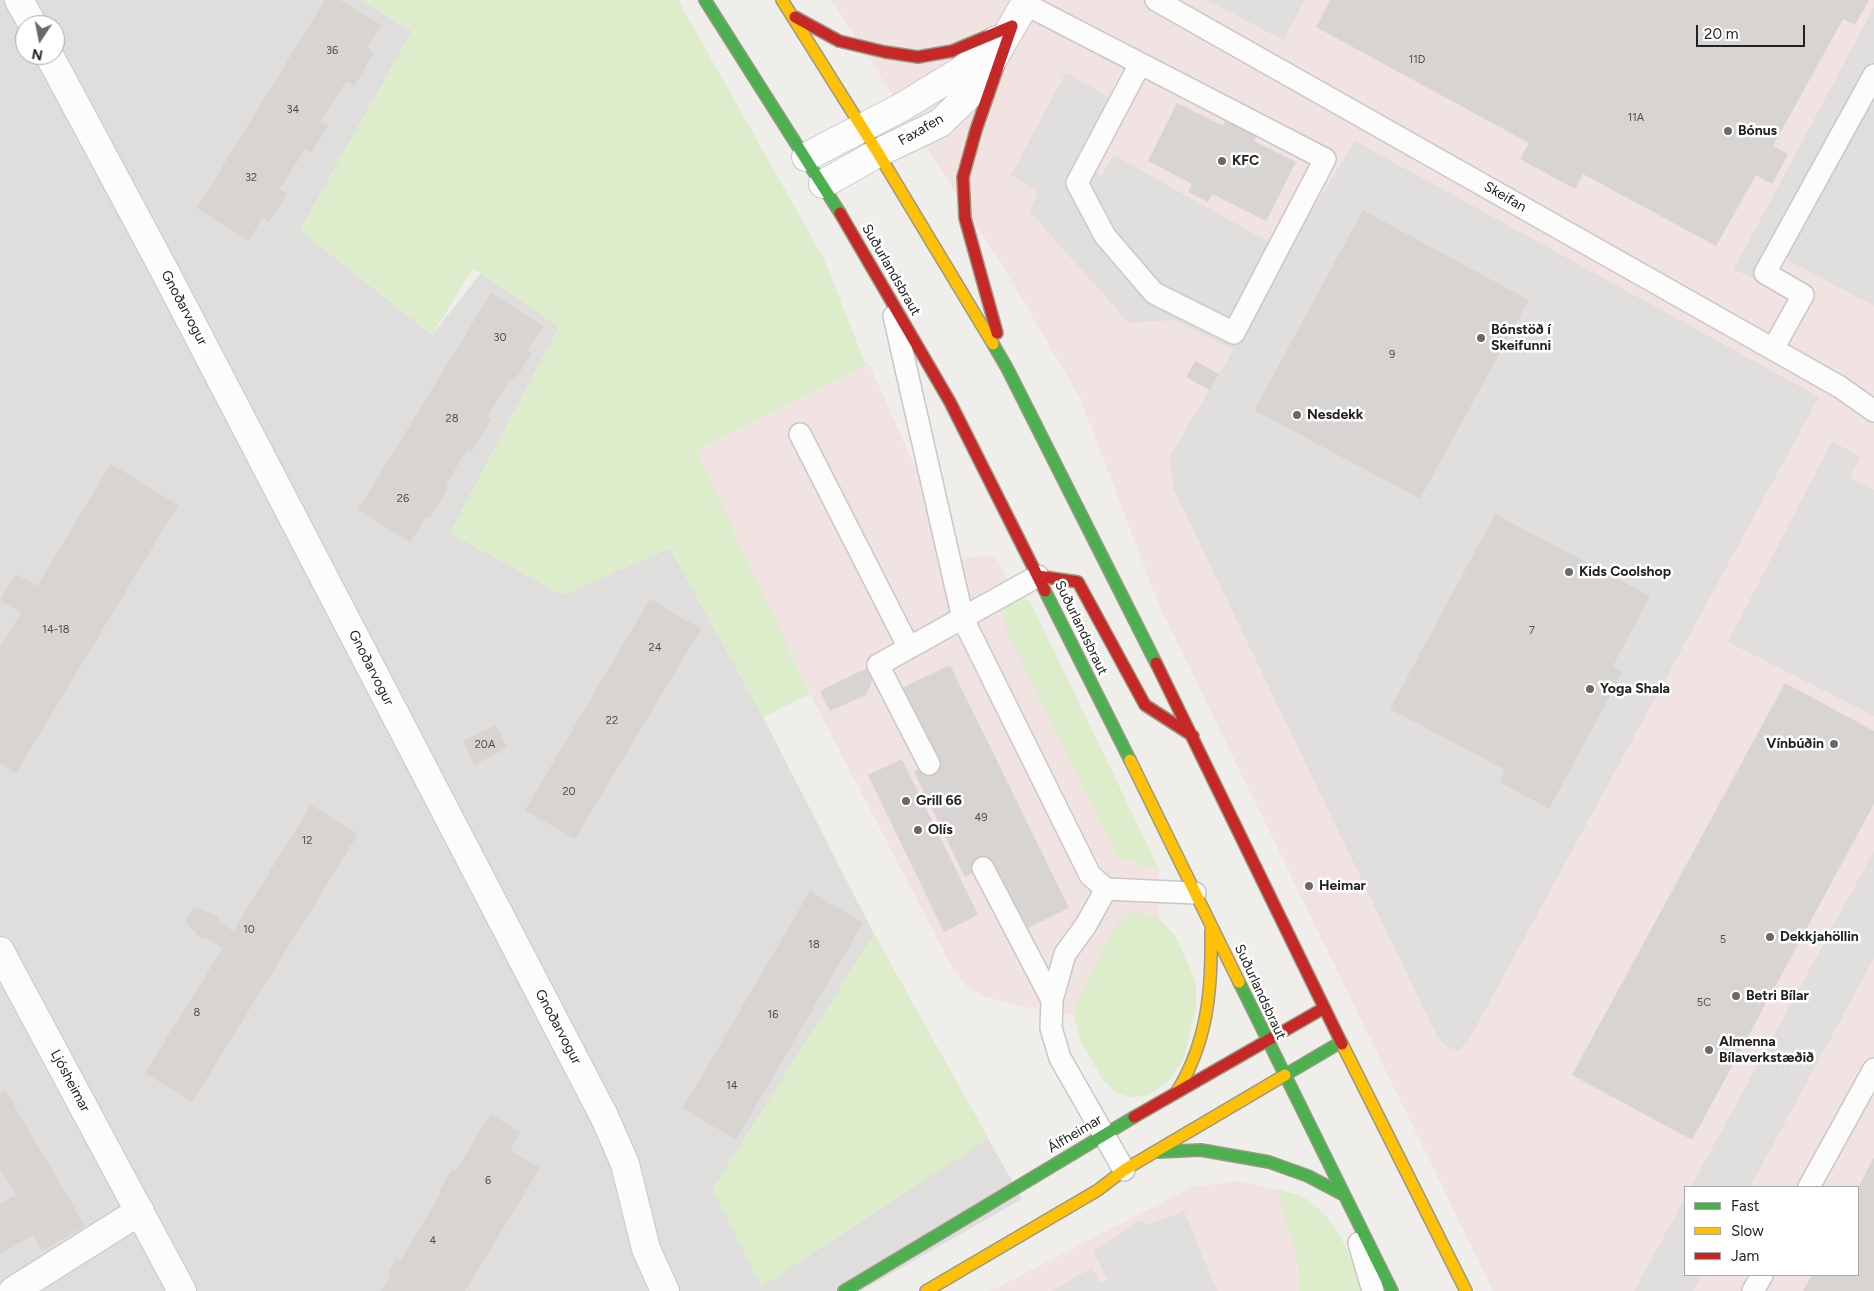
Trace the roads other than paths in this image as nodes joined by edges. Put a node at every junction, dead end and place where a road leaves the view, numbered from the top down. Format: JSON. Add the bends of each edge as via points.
{"nodes":[{"id":1,"x":19,"y":0,"type":"edge"},
{"id":2,"x":704,"y":0,"type":"edge"},
{"id":3,"x":782,"y":0,"type":"edge"},
{"id":4,"x":1156,"y":0,"type":"edge"},
{"id":5,"x":1021,"y":10,"type":"edge"},
{"id":6,"x":27,"y":15,"type":"edge"},
{"id":7,"x":792,"y":15,"type":"junction"},
{"id":8,"x":1140,"y":64,"type":"junction"},
{"id":9,"x":55,"y":65,"type":"edge"},
{"id":10,"x":1874,"y":75,"type":"edge"},
{"id":11,"x":862,"y":128,"type":"junction"},
{"id":12,"x":878,"y":153,"type":"junction"},
{"id":13,"x":806,"y":157,"type":"junction"},
{"id":14,"x":823,"y":184,"type":"junction"},
{"id":15,"x":889,"y":296,"type":"junction"},
{"id":16,"x":1773,"y":349,"type":"junction"},
{"id":17,"x":1007,"y":368,"type":"junction"},
{"id":18,"x":1864,"y":398,"type":"edge"},
{"id":19,"x":1874,"y":411,"type":"edge"},
{"id":20,"x":800,"y":434,"type":"dead end"},
{"id":21,"x":1038,"y":576,"type":"junction"},
{"id":22,"x":963,"y":619,"type":"junction"},
{"id":23,"x":909,"y":648,"type":"junction"},
{"id":24,"x":1193,"y":736,"type":"junction"},
{"id":25,"x":929,"y":764,"type":"dead end"},
{"id":26,"x":983,"y":868,"type":"dead end"},
{"id":27,"x":1106,"y":890,"type":"junction"},
{"id":28,"x":1195,"y":893,"type":"junction"},
{"id":29,"x":1211,"y":922,"type":"junction"},
{"id":30,"x":0,"y":951,"type":"edge"},
{"id":31,"x":1052,"y":1000,"type":"junction"},
{"id":32,"x":1324,"y":1008,"type":"junction"},
{"id":33,"x":1266,"y":1041,"type":"junction"},
{"id":34,"x":1341,"y":1042,"type":"junction"},
{"id":35,"x":1874,"y":1068,"type":"edge"},
{"id":36,"x":1285,"y":1075,"type":"junction"},
{"id":37,"x":1176,"y":1094,"type":"junction"},
{"id":38,"x":1102,"y":1135,"type":"junction"},
{"id":39,"x":1154,"y":1152,"type":"junction"},
{"id":40,"x":1124,"y":1170,"type":"junction"},
{"id":41,"x":1811,"y":1186,"type":"edge"},
{"id":42,"x":1344,"y":1195,"type":"junction"},
{"id":43,"x":140,"y":1211,"type":"junction"},
{"id":44,"x":1761,"y":1276,"type":"edge"},
{"id":45,"x":13,"y":1291,"type":"edge"},
{"id":46,"x":182,"y":1291,"type":"edge"},
{"id":47,"x":666,"y":1291,"type":"edge"},
{"id":48,"x":844,"y":1291,"type":"edge"},
{"id":49,"x":926,"y":1291,"type":"edge"},
{"id":50,"x":1372,"y":1291,"type":"edge"},
{"id":51,"x":1392,"y":1291,"type":"edge"},
{"id":52,"x":1466,"y":1291,"type":"edge"},
{"id":53,"x":1753,"y":1291,"type":"edge"}],
"edges":[{"from":1,"to":6,"type":"street"},
{"from":2,"to":13,"type":"main road","name":"Suðurlandsbraut"},
{"from":3,"to":7,"type":"main road"},
{"from":4,"to":16,"type":"lane","name":"Skeifan"},
{"from":5,"to":7,"type":"main road","via":[[952,52],[918,57],[839,41]]},
{"from":5,"to":8,"type":"lane"},
{"from":5,"to":11,"type":"street","via":[[961,71]]},
{"from":5,"to":12,"type":"street","name":"Faxafen","via":[[977,87],[940,123]]},
{"from":5,"to":17,"type":"main road","via":[[976,130],[963,177],[965,218]]},
{"from":7,"to":11,"type":"main road"},
{"from":8,"to":8,"type":"lane","via":[[1077,183],[1105,236],[1154,293],[1234,332],[1325,159]]},
{"from":9,"to":47,"type":"street","name":"Gnoðarvogur","via":[[605,1118],[625,1164],[646,1249]]},
{"from":10,"to":16,"type":"lane","via":[[1765,273],[1803,295]]},
{"from":11,"to":12,"type":"main road"},
{"from":11,"to":13,"type":"street"},
{"from":12,"to":14,"type":"street","name":"Faxafen"},
{"from":12,"to":17,"type":"main road"},
{"from":13,"to":14,"type":"main road","name":"Suðurlandsbraut"},
{"from":14,"to":15,"type":"main road","name":"Suðurlandsbraut"},
{"from":15,"to":21,"type":"main road","name":"Suðurlandsbraut","via":[[950,402]]},
{"from":15,"to":22,"type":"lane"},
{"from":16,"to":18,"type":"lane","name":"Skeifan"},
{"from":17,"to":24,"type":"main road"},
{"from":18,"to":19,"type":"lane","name":"Skeifan"},
{"from":20,"to":23,"type":"lane"},
{"from":21,"to":22,"type":"lane"},
{"from":21,"to":24,"type":"main road","via":[[1078,582],[1145,705]]},
{"from":21,"to":28,"type":"main road","name":"Suðurlandsbraut"},
{"from":22,"to":23,"type":"lane"},
{"from":22,"to":27,"type":"lane","via":[[1090,875]]},
{"from":23,"to":25,"type":"lane","via":[[878,665]]},
{"from":24,"to":32,"type":"main road"},
{"from":26,"to":31,"type":"lane"},
{"from":27,"to":28,"type":"lane"},
{"from":27,"to":31,"type":"lane","via":[[1065,954]]},
{"from":28,"to":29,"type":"main road","name":"Suðurlandsbraut"},
{"from":29,"to":33,"type":"main road","name":"Suðurlandsbraut"},
{"from":29,"to":37,"type":"main road","via":[[1212,962],[1200,1040],[1192,1067]]},
{"from":30,"to":43,"type":"street","name":"Ljósheimar"},
{"from":31,"to":38,"type":"lane","via":[[1051,1028],[1060,1058]]},
{"from":32,"to":33,"type":"main road","name":"Álfheimar"},
{"from":32,"to":34,"type":"main road"},
{"from":33,"to":36,"type":"main road","name":"Suðurlandsbraut"},
{"from":33,"to":37,"type":"main road","name":"Álfheimar"},
{"from":34,"to":36,"type":"main road"},
{"from":34,"to":52,"type":"main road"},
{"from":35,"to":41,"type":"lane"},
{"from":36,"to":39,"type":"main road"},
{"from":36,"to":42,"type":"main road","name":"Suðurlandsbraut"},
{"from":37,"to":38,"type":"main road","name":"Álfheimar"},
{"from":38,"to":40,"type":"lane"},
{"from":38,"to":48,"type":"main road","name":"Álfheimar"},
{"from":39,"to":40,"type":"main road"},
{"from":39,"to":42,"type":"main road","via":[[1201,1150],[1269,1162],[1308,1176]]},
{"from":40,"to":49,"type":"main road","via":[[1098,1190]]},
{"from":42,"to":50,"type":"lane"},
{"from":42,"to":51,"type":"main road","name":"Suðurlandsbraut"},
{"from":43,"to":45,"type":"street"},
{"from":43,"to":46,"type":"street","name":"Ljósheimar"},
{"from":44,"to":53,"type":"lane"}]}
